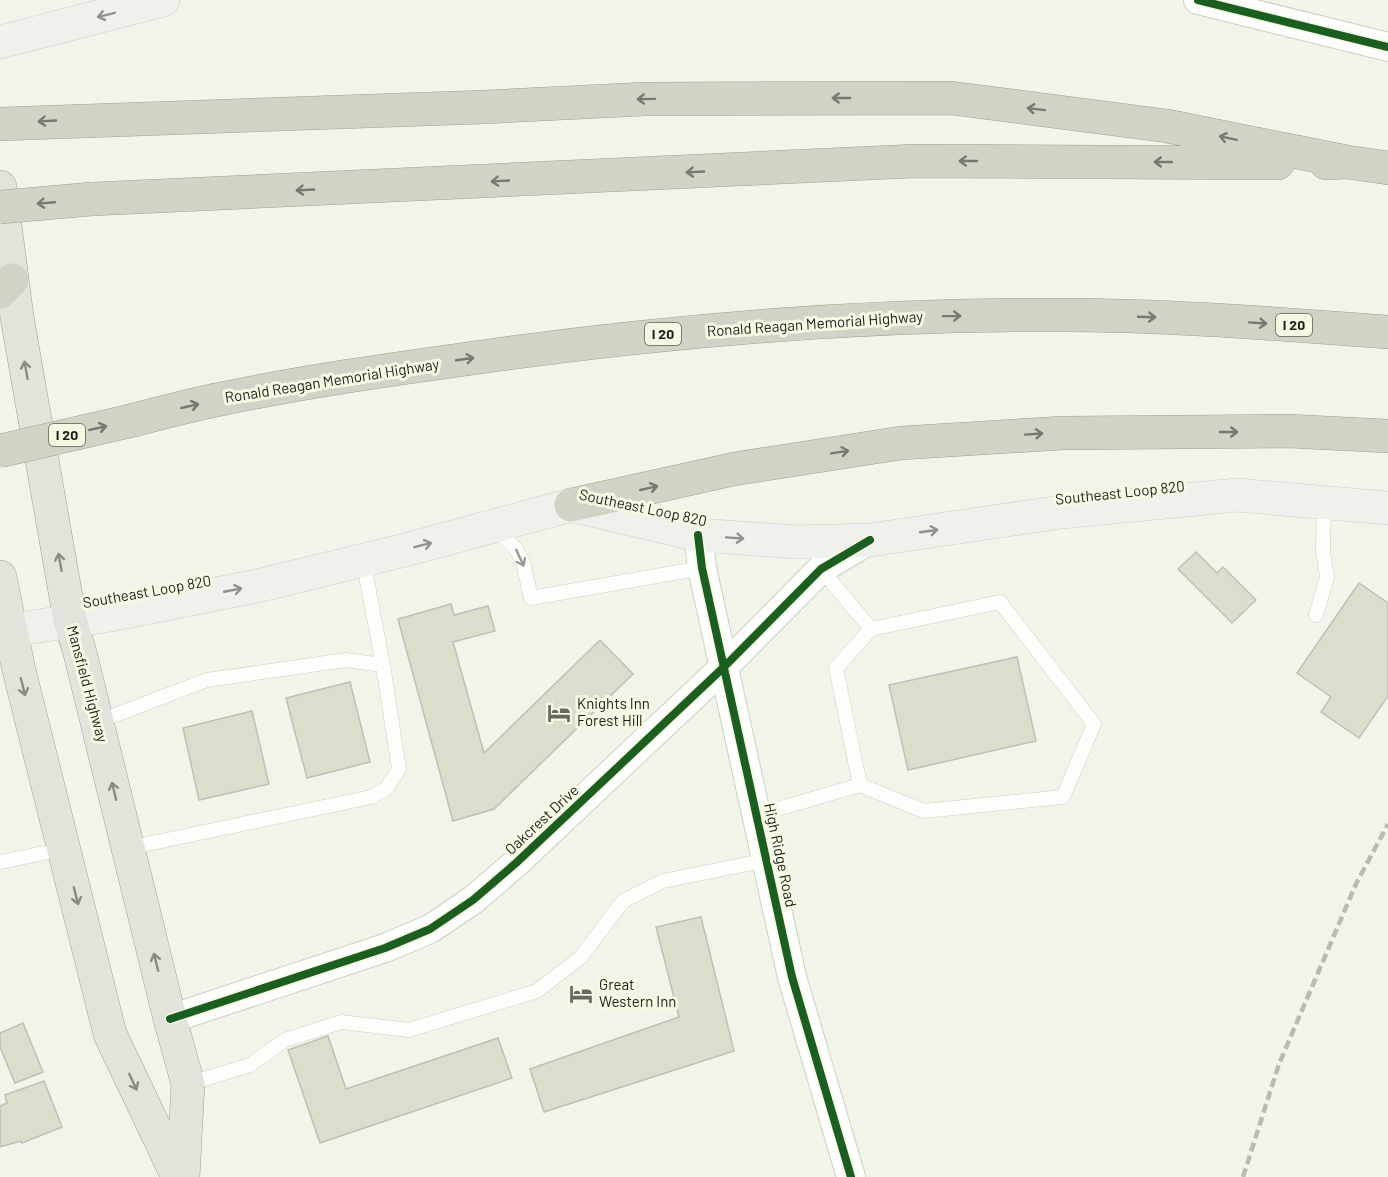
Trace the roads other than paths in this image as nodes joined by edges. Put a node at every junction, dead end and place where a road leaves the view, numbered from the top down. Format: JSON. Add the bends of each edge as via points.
{"nodes":[{"id":1,"x":163,"y":0,"type":"edge"},
{"id":2,"x":1198,"y":0,"type":"edge"},
{"id":3,"x":0,"y":42,"type":"edge"},
{"id":4,"x":1388,"y":47,"type":"edge"},
{"id":5,"x":0,"y":124,"type":"edge"},
{"id":6,"x":1347,"y":162,"type":"junction"},
{"id":7,"x":1388,"y":168,"type":"edge"},
{"id":8,"x":0,"y":187,"type":"edge"},
{"id":9,"x":0,"y":207,"type":"edge"},
{"id":10,"x":6,"y":286,"type":"edge"},
{"id":11,"x":1388,"y":332,"type":"edge"},
{"id":12,"x":1388,"y":436,"type":"edge"},
{"id":13,"x":0,"y":451,"type":"edge"},
{"id":14,"x":1324,"y":504,"type":"junction"},
{"id":15,"x":571,"y":505,"type":"junction"},
{"id":16,"x":1388,"y":508,"type":"edge"},
{"id":17,"x":493,"y":527,"type":"junction"},
{"id":18,"x":698,"y":535,"type":"junction"},
{"id":19,"x":870,"y":540,"type":"junction"},
{"id":20,"x":363,"y":560,"type":"junction"},
{"id":21,"x":702,"y":568,"type":"junction"},
{"id":22,"x":821,"y":569,"type":"junction"},
{"id":23,"x":0,"y":577,"type":"edge"},
{"id":24,"x":1316,"y":615,"type":"dead end"},
{"id":25,"x":70,"y":620,"type":"junction"},
{"id":26,"x":871,"y":629,"type":"junction"},
{"id":27,"x":5,"y":631,"type":"edge"},
{"id":28,"x":383,"y":665,"type":"junction"},
{"id":29,"x":724,"y":667,"type":"junction"},
{"id":30,"x":97,"y":722,"type":"junction"},
{"id":31,"x":860,"y":785,"type":"junction"},
{"id":32,"x":757,"y":815,"type":"junction"},
{"id":33,"x":128,"y":848,"type":"junction"},
{"id":34,"x":64,"y":849,"type":"junction"},
{"id":35,"x":767,"y":860,"type":"junction"},
{"id":36,"x":0,"y":862,"type":"edge"},
{"id":37,"x":170,"y":1019,"type":"junction"},
{"id":38,"x":188,"y":1084,"type":"junction"},
{"id":39,"x":181,"y":1177,"type":"edge"},
{"id":40,"x":851,"y":1177,"type":"edge"}],
"edges":[{"from":1,"to":3,"type":"main road","one_way":true},
{"from":2,"to":4,"type":"street"},
{"from":6,"to":5,"type":"highway","one_way":true,"via":[[1167,126],[951,98],[645,99]]},
{"from":6,"to":7,"type":"highway"},
{"from":6,"to":9,"type":"highway","one_way":true,"bridge":true,"via":[[915,161],[92,199]]},
{"from":8,"to":10,"type":"main road","name":"Mansfield Highway"},
{"from":25,"to":10,"type":"main road","name":"Mansfield Highway","one_way":true},
{"from":13,"to":11,"type":"highway","name":"Ronald Reagan Memorial Highway","number":"I 20","one_way":true,"bridge":true,"via":[[226,398],[407,367],[604,340],[763,325],[1059,315],[1199,319]]},
{"from":15,"to":12,"type":"highway","one_way":true,"via":[[734,469],[901,443],[1063,433],[1288,431]]},
{"from":14,"to":16,"type":"main road","name":"Southeast Loop 820"},
{"from":19,"to":14,"type":"main road","name":"Southeast Loop 820","one_way":true,"via":[[1061,512],[1237,495]]},
{"from":14,"to":24,"type":"lane","via":[[1327,577]]},
{"from":15,"to":17,"type":"main road","name":"Southeast Loop 820"},
{"from":15,"to":18,"type":"main road","name":"Southeast Loop 820"},
{"from":20,"to":17,"type":"main road","name":"Southeast Loop 820","one_way":true},
{"from":17,"to":21,"type":"lane","one_way":true,"via":[[520,556],[531,598]]},
{"from":18,"to":19,"type":"main road","name":"Southeast Loop 820","one_way":true,"via":[[797,542]]},
{"from":18,"to":21,"type":"street","name":"High Ridge Road"},
{"from":19,"to":22,"type":"street","name":"Oakcrest Drive"},
{"from":25,"to":20,"type":"main road","name":"Southeast Loop 820","one_way":true,"via":[[257,586]]},
{"from":20,"to":28,"type":"lane"},
{"from":21,"to":29,"type":"street","name":"High Ridge Road"},
{"from":22,"to":26,"type":"lane"},
{"from":22,"to":29,"type":"street","name":"Oakcrest Drive"},
{"from":23,"to":27,"type":"main road","name":"Mansfield Highway"},
{"from":25,"to":27,"type":"main road","name":"Southeast Loop 820"},
{"from":25,"to":30,"type":"main road","name":"Mansfield Highway"},
{"from":26,"to":31,"type":"lane","via":[[837,668]]},
{"from":26,"to":31,"type":"lane","via":[[1000,602],[1094,723],[1063,797],[924,812]]},
{"from":27,"to":34,"type":"main road","name":"Mansfield Highway","one_way":true},
{"from":28,"to":30,"type":"lane","via":[[346,660],[207,680]]},
{"from":28,"to":33,"type":"lane","via":[[399,769],[386,789],[370,797]]},
{"from":29,"to":32,"type":"street","name":"High Ridge Road"},
{"from":29,"to":37,"type":"street","name":"Oakcrest Drive","via":[[516,863],[430,929],[335,966]]},
{"from":33,"to":30,"type":"main road","name":"Mansfield Highway","one_way":true},
{"from":31,"to":32,"type":"lane"},
{"from":32,"to":35,"type":"street","name":"High Ridge Road"},
{"from":37,"to":33,"type":"main road","name":"Mansfield Highway","one_way":true},
{"from":34,"to":36,"type":"lane"},
{"from":34,"to":39,"type":"main road","name":"Mansfield Highway","one_way":true,"via":[[110,1034]]},
{"from":35,"to":38,"type":"lane","via":[[663,881],[624,901],[581,957],[537,991],[409,1029],[341,1022],[285,1040],[250,1065]]},
{"from":35,"to":40,"type":"street","name":"High Ridge Road","via":[[792,977]]},
{"from":37,"to":38,"type":"main road","name":"Mansfield Highway"},
{"from":38,"to":39,"type":"main road","name":"Mansfield Highway"}]}
